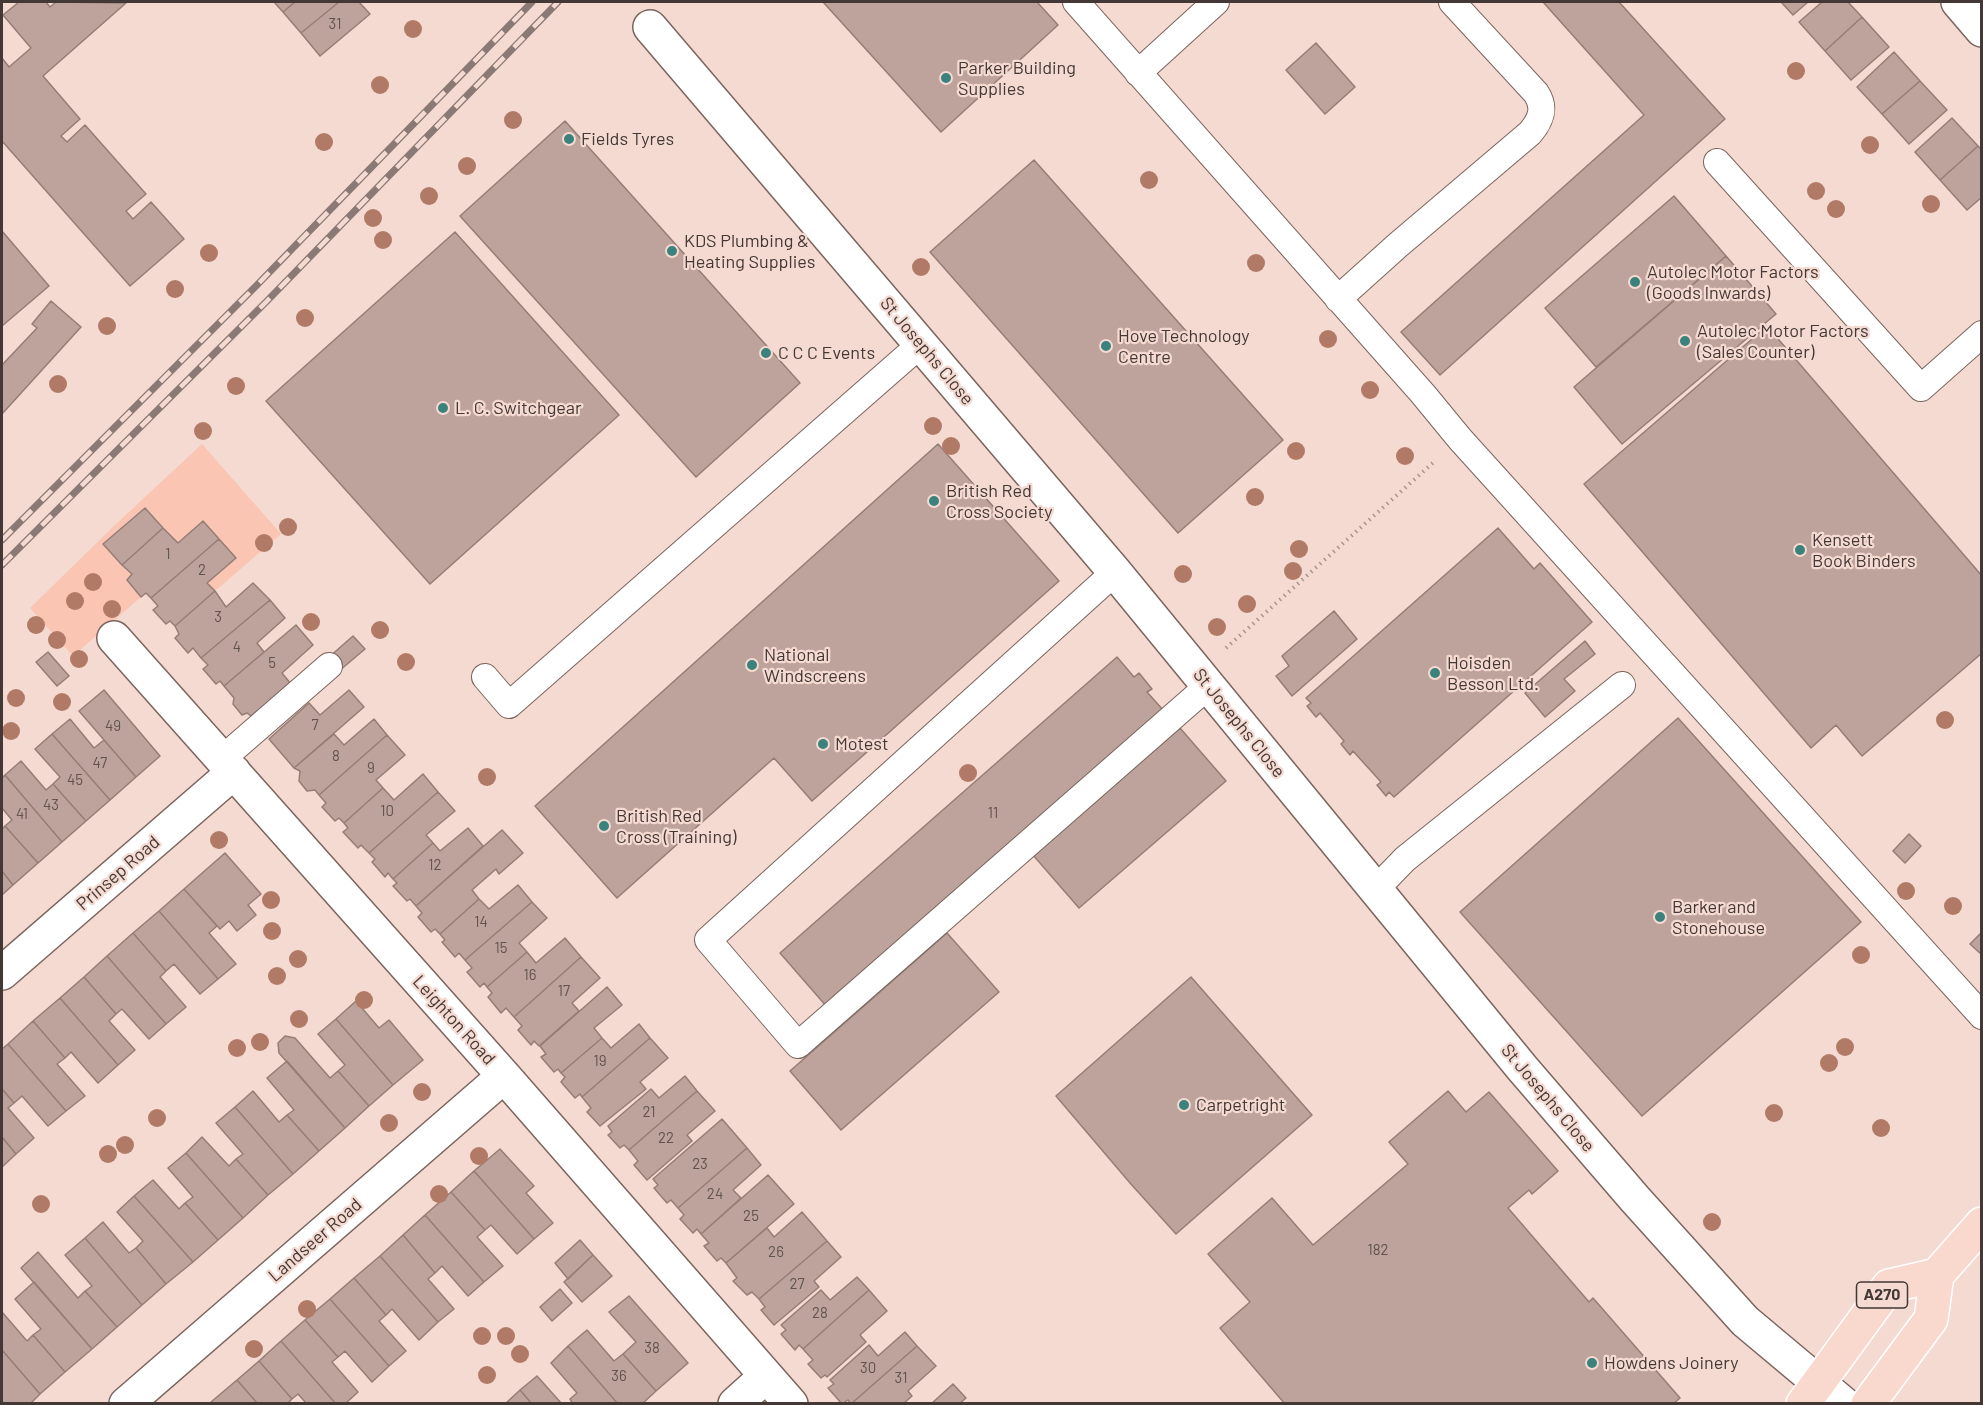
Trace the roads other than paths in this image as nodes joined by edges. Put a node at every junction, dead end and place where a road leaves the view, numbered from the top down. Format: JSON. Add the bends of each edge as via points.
{"nodes":[{"id":1,"x":1076,"y":2,"type":"edge"},
{"id":2,"x":1216,"y":2,"type":"edge"},
{"id":3,"x":1452,"y":2,"type":"edge"},
{"id":4,"x":1958,"y":2,"type":"edge"},
{"id":5,"x":650,"y":27,"type":"dead end"},
{"id":6,"x":1982,"y":30,"type":"edge"},
{"id":7,"x":1138,"y":73,"type":"junction"},
{"id":8,"x":1717,"y":162,"type":"dead end"},
{"id":9,"x":1338,"y":299,"type":"junction"},
{"id":10,"x":1982,"y":334,"type":"edge"},
{"id":11,"x":921,"y":344,"type":"junction"},
{"id":12,"x":1115,"y":572,"type":"junction"},
{"id":13,"x":114,"y":638,"type":"dead end"},
{"id":14,"x":330,"y":666,"type":"dead end"},
{"id":15,"x":485,"y":678,"type":"dead end"},
{"id":16,"x":1203,"y":679,"type":"junction"},
{"id":17,"x":1622,"y":685,"type":"dead end"},
{"id":18,"x":228,"y":766,"type":"junction"},
{"id":19,"x":1376,"y":889,"type":"junction"},
{"id":20,"x":2,"y":974,"type":"edge"},
{"id":21,"x":1982,"y":1016,"type":"edge"},
{"id":22,"x":504,"y":1076,"type":"junction"},
{"id":23,"x":1982,"y":1224,"type":"edge"},
{"id":24,"x":1937,"y":1275,"type":"junction"},
{"id":25,"x":766,"y":1376,"type":"junction"},
{"id":26,"x":1811,"y":1392,"type":"edge"},
{"id":27,"x":126,"y":1404,"type":"edge"},
{"id":28,"x":735,"y":1404,"type":"edge"},
{"id":29,"x":791,"y":1404,"type":"edge"},
{"id":30,"x":1844,"y":1404,"type":"edge"},
{"id":31,"x":1868,"y":1404,"type":"edge"}],
"edges":[{"from":1,"to":7,"type":"lane"},
{"from":2,"to":7,"type":"lane"},
{"from":3,"to":9,"type":"lane","via":[[1536,93],[1541,116],[1530,134]]},
{"from":4,"to":6,"type":"street"},
{"from":5,"to":11,"type":"street","name":"St Josephs Close"},
{"from":7,"to":9,"type":"lane"},
{"from":8,"to":10,"type":"lane","via":[[1921,387]]},
{"from":9,"to":21,"type":"lane"},
{"from":11,"to":12,"type":"street","name":"St Josephs Close"},
{"from":11,"to":15,"type":"lane","via":[[509,705]]},
{"from":12,"to":16,"type":"street","name":"St Josephs Close"},
{"from":12,"to":16,"type":"lane","via":[[708,940],[798,1045]]},
{"from":13,"to":18,"type":"street","name":"Leighton Road"},
{"from":14,"to":18,"type":"lane","name":"Prinsep Road"},
{"from":16,"to":19,"type":"street","name":"St Josephs Close"},
{"from":17,"to":19,"type":"lane","via":[[1405,860]]},
{"from":18,"to":20,"type":"street","name":"Prinsep Road"},
{"from":18,"to":22,"type":"street","name":"Leighton Road"},
{"from":19,"to":26,"type":"street","name":"St Josephs Close","via":[[1523,1070]]},
{"from":22,"to":25,"type":"street","name":"Leighton Road"},
{"from":22,"to":27,"type":"street","name":"Landseer Road"},
{"from":23,"to":24,"type":"main road"},
{"from":24,"to":26,"type":"main road","number":"A270","via":[[1889,1286]]},
{"from":24,"to":31,"type":"main road","number":"A270","via":[[1931,1319]]},
{"from":25,"to":28,"type":"street"},
{"from":25,"to":29,"type":"street","name":"Leighton Road"},
{"from":26,"to":30,"type":"street","name":"St Josephs Close"}]}
